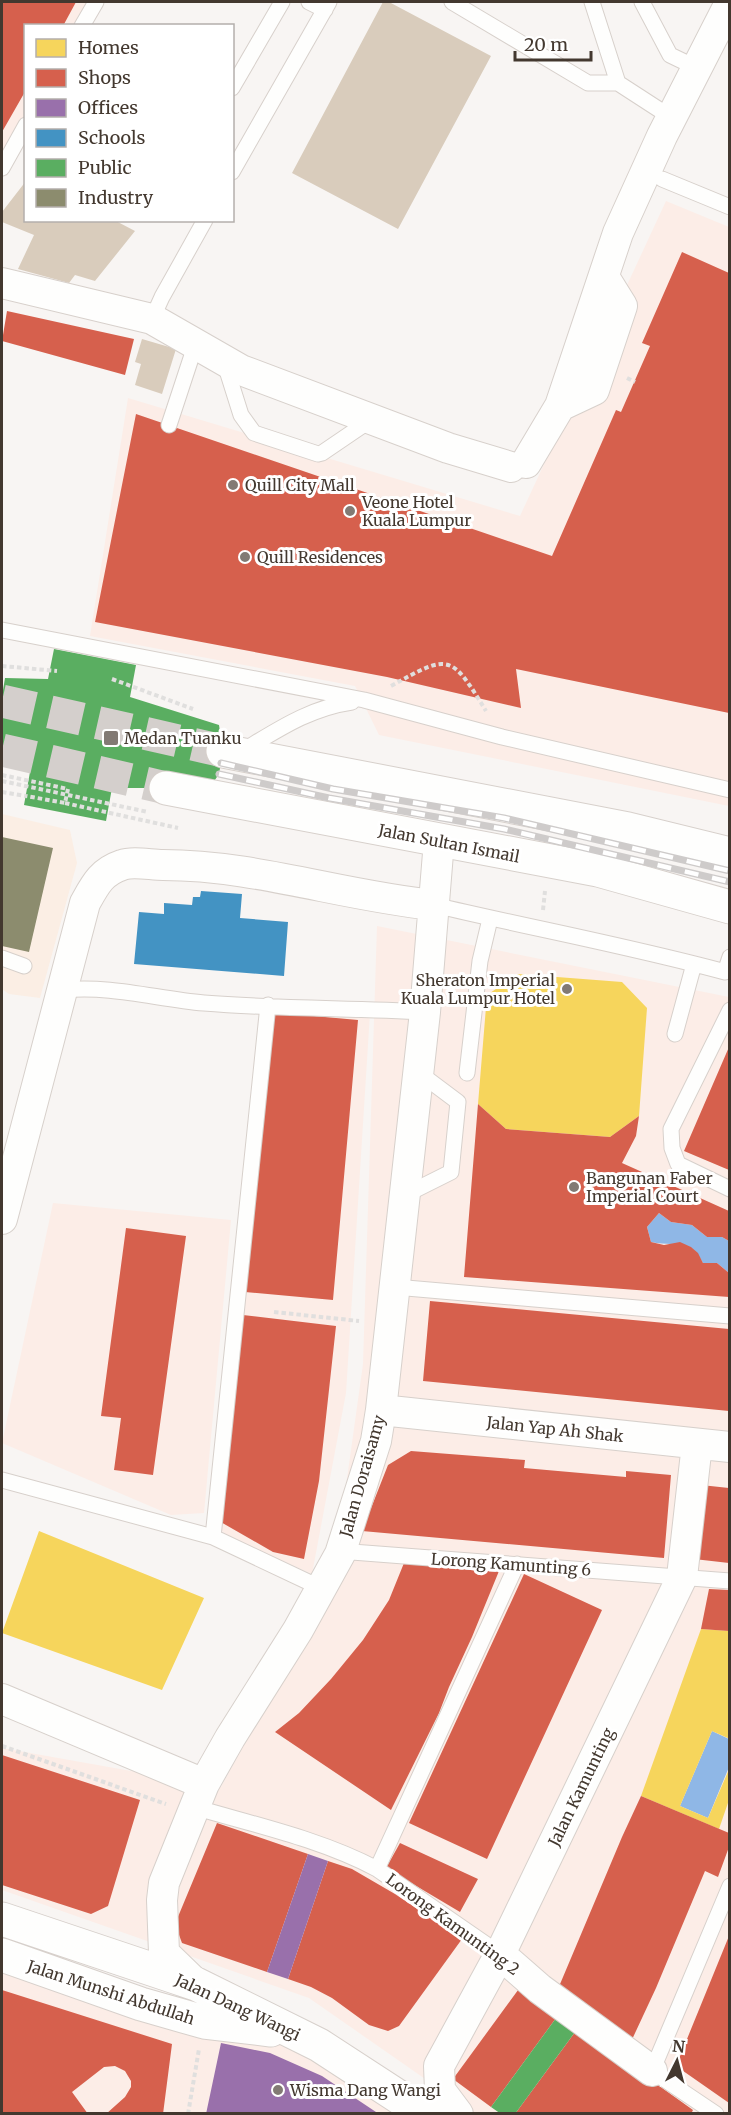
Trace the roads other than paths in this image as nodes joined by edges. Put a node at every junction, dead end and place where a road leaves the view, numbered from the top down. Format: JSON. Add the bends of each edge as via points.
{"nodes":[{"id":1,"x":96,"y":2,"type":"edge"},
{"id":2,"x":282,"y":2,"type":"edge"},
{"id":3,"x":309,"y":2,"type":"edge"},
{"id":4,"x":452,"y":2,"type":"edge"},
{"id":5,"x":592,"y":2,"type":"edge"},
{"id":6,"x":642,"y":2,"type":"edge"},
{"id":7,"x":729,"y":3,"type":"edge"},
{"id":8,"x":327,"y":6,"type":"edge"},
{"id":9,"x":83,"y":24,"type":"edge"},
{"id":10,"x":697,"y":68,"type":"junction"},
{"id":11,"x":618,"y":83,"type":"junction"},
{"id":12,"x":234,"y":85,"type":"edge"},
{"id":13,"x":667,"y":128,"type":"junction"},
{"id":14,"x":24,"y":129,"type":"edge"},
{"id":15,"x":2,"y":168,"type":"edge"},
{"id":16,"x":234,"y":169,"type":"edge"},
{"id":17,"x":662,"y":179,"type":"junction"},
{"id":18,"x":631,"y":206,"type":"junction"},
{"id":19,"x":729,"y":207,"type":"edge"},
{"id":20,"x":204,"y":222,"type":"edge"},
{"id":21,"x":2,"y":283,"type":"edge"},
{"id":22,"x":152,"y":319,"type":"junction"},
{"id":23,"x":196,"y":343,"type":"junction"},
{"id":24,"x":224,"y":359,"type":"junction"},
{"id":25,"x":372,"y":419,"type":"junction"},
{"id":26,"x":169,"y":425,"type":"dead end"},
{"id":27,"x":2,"y":630,"type":"edge"},
{"id":28,"x":364,"y":700,"type":"junction"},
{"id":29,"x":230,"y":753,"type":"joint"},
{"id":30,"x":729,"y":789,"type":"edge"},
{"id":31,"x":162,"y":801,"type":"tunnel mouth"},
{"id":32,"x":439,"y":841,"type":"junction"},
{"id":33,"x":729,"y":854,"type":"edge"},
{"id":34,"x":434,"y":906,"type":"junction"},
{"id":35,"x":729,"y":907,"type":"edge"},
{"id":36,"x":490,"y":920,"type":"junction"},
{"id":37,"x":729,"y":957,"type":"edge"},
{"id":38,"x":2,"y":958,"type":"edge"},
{"id":39,"x":694,"y":964,"type":"junction"},
{"id":40,"x":24,"y":966,"type":"dead end"},
{"id":41,"x":727,"y":973,"type":"edge"},
{"id":42,"x":63,"y":990,"type":"junction"},
{"id":43,"x":268,"y":1005,"type":"junction"},
{"id":44,"x":729,"y":1010,"type":"edge"},
{"id":45,"x":425,"y":1012,"type":"junction"},
{"id":46,"x":675,"y":1034,"type":"dead end"},
{"id":47,"x":418,"y":1072,"type":"junction"},
{"id":48,"x":467,"y":1073,"type":"dead end"},
{"id":49,"x":729,"y":1189,"type":"edge"},
{"id":50,"x":405,"y":1195,"type":"junction"},
{"id":51,"x":2,"y":1219,"type":"edge"},
{"id":52,"x":395,"y":1287,"type":"junction"},
{"id":53,"x":729,"y":1316,"type":"edge"},
{"id":54,"x":381,"y":1410,"type":"junction"},
{"id":55,"x":697,"y":1444,"type":"junction"},
{"id":56,"x":729,"y":1447,"type":"edge"},
{"id":57,"x":2,"y":1480,"type":"edge"},
{"id":58,"x":213,"y":1537,"type":"junction"},
{"id":59,"x":340,"y":1554,"type":"junction"},
{"id":60,"x":517,"y":1564,"type":"junction"},
{"id":61,"x":682,"y":1577,"type":"junction"},
{"id":62,"x":729,"y":1581,"type":"edge"},
{"id":63,"x":321,"y":1588,"type":"junction"},
{"id":64,"x":2,"y":1699,"type":"edge"},
{"id":65,"x":188,"y":1798,"type":"junction"},
{"id":66,"x":377,"y":1869,"type":"junction"},
{"id":67,"x":729,"y":1886,"type":"edge"},
{"id":68,"x":2,"y":1919,"type":"edge"},
{"id":69,"x":500,"y":1954,"type":"junction"},
{"id":70,"x":2,"y":1955,"type":"edge"},
{"id":71,"x":196,"y":1984,"type":"junction"},
{"id":72,"x":293,"y":2033,"type":"junction"},
{"id":73,"x":652,"y":2071,"type":"junction"},
{"id":74,"x":425,"y":2114,"type":"edge"},
{"id":75,"x":458,"y":2114,"type":"edge"},
{"id":76,"x":716,"y":2114,"type":"edge"}],
"edges":[{"from":1,"to":9,"type":"lane"},
{"from":2,"to":12,"type":"lane"},
{"from":3,"to":8,"type":"lane"},
{"from":4,"to":11,"type":"lane","via":[[588,83]]},
{"from":5,"to":11,"type":"lane"},
{"from":6,"to":10,"type":"lane","via":[[670,55]]},
{"from":7,"to":10,"type":"street"},
{"from":8,"to":16,"type":"lane"},
{"from":10,"to":13,"type":"street"},
{"from":11,"to":13,"type":"lane"},
{"from":13,"to":17,"type":"street"},
{"from":13,"to":18,"type":"street"},
{"from":14,"to":15,"type":"lane"},
{"from":17,"to":18,"type":"street"},
{"from":17,"to":19,"type":"lane"},
{"from":18,"to":25,"type":"street","via":[[604,277],[622,306],[594,390],[560,406],[519,465],[448,448]]},
{"from":20,"to":22,"type":"lane"},
{"from":21,"to":22,"type":"street"},
{"from":22,"to":23,"type":"street"},
{"from":23,"to":24,"type":"street"},
{"from":23,"to":26,"type":"lane"},
{"from":24,"to":25,"type":"street"},
{"from":24,"to":25,"type":"lane","via":[[241,415],[254,433],[318,454]]},
{"from":27,"to":28,"type":"lane"},
{"from":28,"to":29,"type":"lane","via":[[312,712]]},
{"from":28,"to":30,"type":"lane","via":[[502,737]]},
{"from":29,"to":33,"type":"main road","via":[[628,829]]},
{"from":31,"to":32,"type":"main road","name":"Jalan Sultan Ismail"},
{"from":32,"to":34,"type":"street","name":"Jalan Doraisamy"},
{"from":32,"to":35,"type":"main road","name":"Jalan Sultan Ismail","via":[[598,870]]},
{"from":34,"to":36,"type":"lane"},
{"from":34,"to":42,"type":"street","via":[[208,866],[123,864],[101,876],[85,903]]},
{"from":34,"to":45,"type":"street","name":"Jalan Doraisamy"},
{"from":36,"to":39,"type":"lane"},
{"from":36,"to":48,"type":"lane","via":[[480,961]]},
{"from":37,"to":41,"type":"lane"},
{"from":38,"to":40,"type":"lane"},
{"from":39,"to":41,"type":"lane"},
{"from":39,"to":46,"type":"lane"},
{"from":42,"to":43,"type":"lane","via":[[95,988],[189,1002]]},
{"from":42,"to":51,"type":"street"},
{"from":43,"to":45,"type":"lane"},
{"from":43,"to":58,"type":"lane"},
{"from":44,"to":49,"type":"lane","via":[[670,1129],[678,1164]]},
{"from":45,"to":47,"type":"street","name":"Jalan Doraisamy"},
{"from":47,"to":50,"type":"street","name":"Jalan Doraisamy"},
{"from":47,"to":50,"type":"lane","via":[[458,1102],[451,1172]]},
{"from":50,"to":52,"type":"street","name":"Jalan Doraisamy"},
{"from":52,"to":53,"type":"lane"},
{"from":52,"to":54,"type":"street","name":"Jalan Doraisamy"},
{"from":54,"to":55,"type":"street","name":"Jalan Yap Ah Shak"},
{"from":54,"to":59,"type":"street","name":"Jalan Doraisamy","via":[[376,1441]]},
{"from":55,"to":56,"type":"street","name":"Jalan Yap Ah Shak"},
{"from":55,"to":61,"type":"street","name":"Jalan Kamunting"},
{"from":57,"to":58,"type":"lane"},
{"from":58,"to":63,"type":"lane"},
{"from":59,"to":60,"type":"lane","name":"Lorong Kamunting 6"},
{"from":59,"to":63,"type":"street","name":"Jalan Doraisamy"},
{"from":60,"to":61,"type":"lane","name":"Lorong Kamunting 6"},
{"from":60,"to":66,"type":"lane"},
{"from":61,"to":62,"type":"lane","name":"Lorong Kamunting 6"},
{"from":61,"to":69,"type":"street","name":"Jalan Kamunting"},
{"from":63,"to":65,"type":"street","name":"Jalan Doraisamy","via":[[230,1738]]},
{"from":64,"to":65,"type":"street"},
{"from":65,"to":66,"type":"lane","name":"Lorong Kamunting 2"},
{"from":65,"to":71,"type":"street","name":"Jalan Doraisamy","via":[[164,1882],[164,1953]]},
{"from":66,"to":69,"type":"lane","name":"Lorong Kamunting 2"},
{"from":67,"to":73,"type":"lane"},
{"from":68,"to":71,"type":"main road","name":"Jalan Dang Wangi"},
{"from":69,"to":73,"type":"street","name":"Lorong Kamunting 2","via":[[540,1989]]},
{"from":69,"to":75,"type":"street","name":"Jalan Kamunting","via":[[439,2066],[440,2090]]},
{"from":70,"to":72,"type":"main road","name":"Jalan Munshi Abdullah","via":[[204,2022]]},
{"from":71,"to":72,"type":"main road","name":"Jalan Dang Wangi"},
{"from":72,"to":74,"type":"main road","name":"Jalan Dang Wangi","via":[[335,2055]]},
{"from":73,"to":76,"type":"lane","name":"Lorong Kamunting 2"}]}
